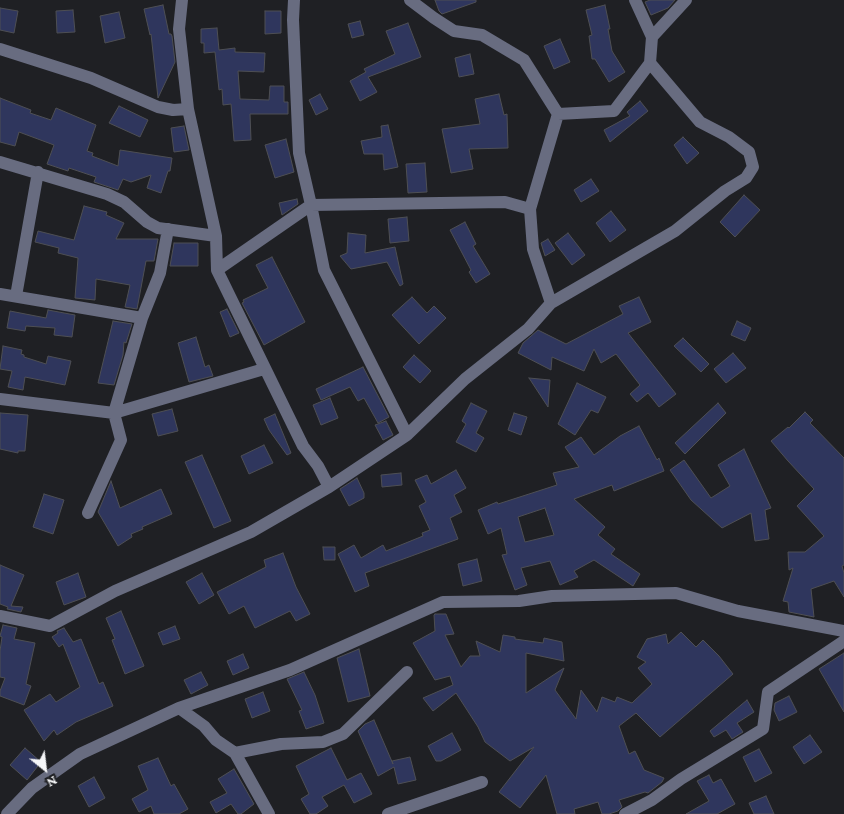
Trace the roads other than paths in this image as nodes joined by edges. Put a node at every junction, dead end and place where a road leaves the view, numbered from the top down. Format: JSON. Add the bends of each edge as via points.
{"nodes":[{"id":1,"x":182,"y":0,"type":"edge"},
{"id":2,"x":294,"y":0,"type":"edge"},
{"id":3,"x":410,"y":0,"type":"edge"},
{"id":4,"x":635,"y":0,"type":"edge"},
{"id":5,"x":686,"y":0,"type":"edge"},
{"id":6,"x":652,"y":37,"type":"junction"},
{"id":7,"x":0,"y":49,"type":"edge"},
{"id":8,"x":650,"y":63,"type":"junction"},
{"id":9,"x":188,"y":109,"type":"junction"},
{"id":10,"x":558,"y":114,"type":"junction"},
{"id":11,"x":0,"y":162,"type":"edge"},
{"id":12,"x":38,"y":172,"type":"junction"},
{"id":13,"x":311,"y":205,"type":"junction"},
{"id":14,"x":530,"y":209,"type":"junction"},
{"id":15,"x":168,"y":229,"type":"junction"},
{"id":16,"x":216,"y":236,"type":"junction"},
{"id":17,"x":217,"y":270,"type":"junction"},
{"id":18,"x":0,"y":294,"type":"edge"},
{"id":19,"x":16,"y":296,"type":"junction"},
{"id":20,"x":551,"y":303,"type":"junction"},
{"id":21,"x":142,"y":318,"type":"junction"},
{"id":22,"x":264,"y":369,"type":"junction"},
{"id":23,"x":0,"y":399,"type":"edge"},
{"id":24,"x":114,"y":413,"type":"junction"},
{"id":25,"x":407,"y":434,"type":"junction"},
{"id":26,"x":329,"y":487,"type":"junction"},
{"id":27,"x":88,"y":513,"type":"dead end"},
{"id":28,"x":0,"y":616,"type":"edge"},
{"id":29,"x":844,"y":630,"type":"edge"},
{"id":30,"x":844,"y":641,"type":"edge"},
{"id":31,"x":406,"y":672,"type":"dead end"},
{"id":32,"x":179,"y":708,"type":"junction"},
{"id":33,"x":234,"y":753,"type":"junction"},
{"id":34,"x":482,"y":782,"type":"dead end"},
{"id":35,"x":7,"y":814,"type":"edge"},
{"id":36,"x":269,"y":814,"type":"edge"},
{"id":37,"x":388,"y":814,"type":"edge"},
{"id":38,"x":626,"y":814,"type":"edge"}],
"edges":[{"from":1,"to":9,"type":"street","via":[[179,29]]},
{"from":2,"to":13,"type":"street","via":[[299,152]]},
{"from":3,"to":10,"type":"street","via":[[454,31],[482,35],[524,60]]},
{"from":4,"to":6,"type":"street"},
{"from":5,"to":6,"type":"street"},
{"from":6,"to":8,"type":"street"},
{"from":7,"to":9,"type":"street","via":[[91,78],[158,107]]},
{"from":8,"to":10,"type":"street","via":[[614,111]]},
{"from":8,"to":20,"type":"street","via":[[700,122],[749,152],[753,167],[746,178],[725,190],[675,232]]},
{"from":9,"to":16,"type":"street"},
{"from":10,"to":14,"type":"street"},
{"from":11,"to":12,"type":"street"},
{"from":12,"to":15,"type":"street","via":[[107,194],[124,202],[147,222]]},
{"from":12,"to":19,"type":"street"},
{"from":13,"to":14,"type":"street","via":[[505,202]]},
{"from":13,"to":17,"type":"street"},
{"from":13,"to":25,"type":"street","via":[[324,270]]},
{"from":14,"to":20,"type":"street","via":[[534,249]]},
{"from":15,"to":16,"type":"street"},
{"from":15,"to":21,"type":"street","via":[[160,273]]},
{"from":16,"to":17,"type":"street"},
{"from":17,"to":22,"type":"street"},
{"from":18,"to":19,"type":"street"},
{"from":19,"to":21,"type":"street"},
{"from":20,"to":25,"type":"street","via":[[528,329],[465,379]]},
{"from":21,"to":24,"type":"street"},
{"from":22,"to":24,"type":"street"},
{"from":22,"to":26,"type":"street","via":[[303,446]]},
{"from":23,"to":24,"type":"street"},
{"from":24,"to":27,"type":"street","via":[[121,440]]},
{"from":25,"to":26,"type":"street"},
{"from":26,"to":28,"type":"street","via":[[251,532],[115,590],[50,626]]},
{"from":29,"to":32,"type":"street","via":[[738,611],[676,592],[443,602],[290,670]]},
{"from":30,"to":38,"type":"street","via":[[768,692],[762,729]]},
{"from":31,"to":33,"type":"street","via":[[343,734],[324,742],[281,744]]},
{"from":32,"to":33,"type":"street"},
{"from":32,"to":35,"type":"street","via":[[80,754],[32,788]]},
{"from":33,"to":36,"type":"street"},
{"from":34,"to":37,"type":"street"}]}
